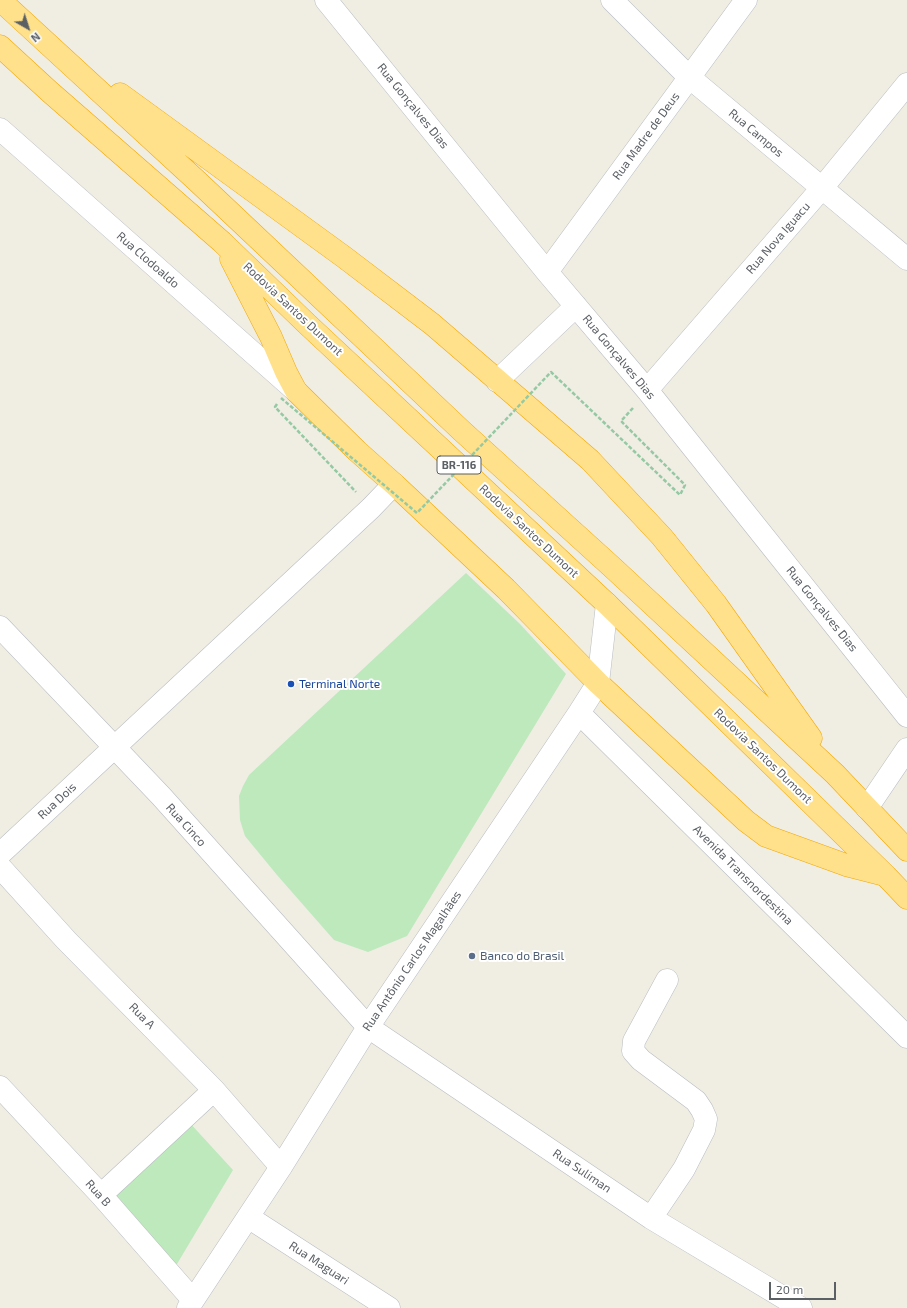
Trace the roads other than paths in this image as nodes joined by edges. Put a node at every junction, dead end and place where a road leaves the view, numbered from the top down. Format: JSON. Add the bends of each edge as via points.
{"nodes":[{"id":1,"x":0,"y":0,"type":"edge"},
{"id":2,"x":326,"y":0,"type":"edge"},
{"id":3,"x":612,"y":0,"type":"edge"},
{"id":4,"x":746,"y":0,"type":"edge"},
{"id":5,"x":39,"y":36,"type":"junction"},
{"id":6,"x":0,"y":46,"type":"edge"},
{"id":7,"x":689,"y":77,"type":"junction"},
{"id":8,"x":907,"y":84,"type":"edge"},
{"id":9,"x":0,"y":129,"type":"edge"},
{"id":10,"x":822,"y":188,"type":"junction"},
{"id":11,"x":222,"y":242,"type":"junction"},
{"id":12,"x":907,"y":259,"type":"edge"},
{"id":13,"x":547,"y":272,"type":"junction"},
{"id":14,"x":576,"y":306,"type":"junction"},
{"id":15,"x":498,"y":381,"type":"junction"},
{"id":16,"x":647,"y":390,"type":"junction"},
{"id":17,"x":289,"y":394,"type":"junction"},
{"id":18,"x":394,"y":484,"type":"junction"},
{"id":19,"x":607,"y":604,"type":"junction"},
{"id":20,"x":0,"y":627,"type":"edge"},
{"id":21,"x":598,"y":683,"type":"junction"},
{"id":22,"x":579,"y":714,"type":"junction"},
{"id":23,"x":907,"y":716,"type":"edge"},
{"id":24,"x":114,"y":748,"type":"junction"},
{"id":25,"x":907,"y":749,"type":"edge"},
{"id":26,"x":835,"y":774,"type":"junction"},
{"id":27,"x":867,"y":808,"type":"junction"},
{"id":28,"x":907,"y":850,"type":"edge"},
{"id":29,"x":0,"y":854,"type":"edge"},
{"id":30,"x":0,"y":867,"type":"edge"},
{"id":31,"x":886,"y":876,"type":"junction"},
{"id":32,"x":907,"y":898,"type":"edge"},
{"id":33,"x":667,"y":980,"type":"dead end"},
{"id":34,"x":368,"y":1027,"type":"junction"},
{"id":35,"x":907,"y":1037,"type":"edge"},
{"id":36,"x":0,"y":1087,"type":"edge"},
{"id":37,"x":214,"y":1090,"type":"junction"},
{"id":38,"x":281,"y":1167,"type":"junction"},
{"id":39,"x":101,"y":1195,"type":"junction"},
{"id":40,"x":248,"y":1217,"type":"junction"},
{"id":41,"x":650,"y":1218,"type":"junction"},
{"id":42,"x":190,"y":1304,"type":"edge"},
{"id":43,"x":389,"y":1308,"type":"edge"},
{"id":44,"x":800,"y":1308,"type":"edge"}],
"edges":[{"from":1,"to":5,"type":"highway","number":"BR-116"},
{"from":2,"to":13,"type":"street","name":"Rua Gonçalves Dias"},
{"from":3,"to":7,"type":"street","name":"Rua Campos"},
{"from":4,"to":7,"type":"street","name":"Rua Madre de Deus"},
{"from":5,"to":15,"type":"highway","number":"BR-116","via":[[344,257],[432,324]]},
{"from":5,"to":26,"type":"highway","number":"BR-116","via":[[463,432]]},
{"from":6,"to":11,"type":"highway","name":"Rodovia Santos Dumont","number":"BR-116"},
{"from":7,"to":10,"type":"street","name":"Rua Campos"},
{"from":7,"to":13,"type":"street","name":"Rua Madre de Deus"},
{"from":8,"to":10,"type":"street","name":"Rua Nova Iguacu"},
{"from":9,"to":17,"type":"street","name":"Rua Clodoaldo"},
{"from":10,"to":12,"type":"street","name":"Rua Campos"},
{"from":10,"to":16,"type":"street","name":"Rua Nova Iguacu"},
{"from":11,"to":17,"type":"highway","number":"BR-116","via":[[271,337],[286,372]]},
{"from":11,"to":19,"type":"highway","name":"Rodovia Santos Dumont","number":"BR-116"},
{"from":13,"to":14,"type":"street","name":"Rua Gonçalves Dias"},
{"from":14,"to":15,"type":"street"},
{"from":14,"to":16,"type":"street","name":"Rua Gonçalves Dias"},
{"from":15,"to":26,"type":"highway","number":"BR-116","via":[[590,460],[662,537],[716,604]]},
{"from":16,"to":23,"type":"street","name":"Rua Gonçalves Dias"},
{"from":17,"to":18,"type":"highway","number":"BR-116"},
{"from":18,"to":21,"type":"highway","number":"BR-116","via":[[506,589]]},
{"from":18,"to":24,"type":"street","name":"Rua Dois"},
{"from":19,"to":21,"type":"street","name":"Rua Antônio Carlos Magalhães"},
{"from":19,"to":31,"type":"highway","name":"Rodovia Santos Dumont","number":"BR-116"},
{"from":20,"to":24,"type":"street","name":"Rua Cinco"},
{"from":21,"to":22,"type":"street","name":"Rua Antônio Carlos Magalhães"},
{"from":21,"to":31,"type":"highway","number":"BR-116","via":[[746,821],[766,836],[846,865]]},
{"from":22,"to":34,"type":"street","name":"Rua Antônio Carlos Magalhães"},
{"from":22,"to":35,"type":"street","name":"Avenida Transnordestina"},
{"from":24,"to":29,"type":"street","name":"Rua Dois"},
{"from":24,"to":34,"type":"street","name":"Rua Cinco","via":[[166,802]]},
{"from":25,"to":27,"type":"street"},
{"from":26,"to":27,"type":"highway","number":"BR-116"},
{"from":27,"to":28,"type":"highway","number":"BR-116"},
{"from":30,"to":37,"type":"street","name":"Rua A","via":[[66,940]]},
{"from":31,"to":32,"type":"highway","name":"Rodovia Santos Dumont","number":"BR-116"},
{"from":33,"to":41,"type":"street","via":[[634,1041],[634,1050],[641,1060],[696,1101],[706,1119],[704,1130],[684,1169]]},
{"from":34,"to":38,"type":"street","name":"Rua Antônio Carlos Magalhães"},
{"from":34,"to":41,"type":"street","name":"Rua Suliman"},
{"from":36,"to":39,"type":"street","name":"Rua B"},
{"from":37,"to":38,"type":"street","name":"Rua A"},
{"from":37,"to":39,"type":"street"},
{"from":38,"to":40,"type":"street","name":"Rua Antônio Carlos Magalhães"},
{"from":39,"to":42,"type":"street","name":"Rua B"},
{"from":40,"to":42,"type":"street","name":"Rua Antônio Carlos Magalhães"},
{"from":40,"to":43,"type":"street","name":"Rua Maguari"},
{"from":41,"to":44,"type":"street","name":"Rua Suliman"}]}
